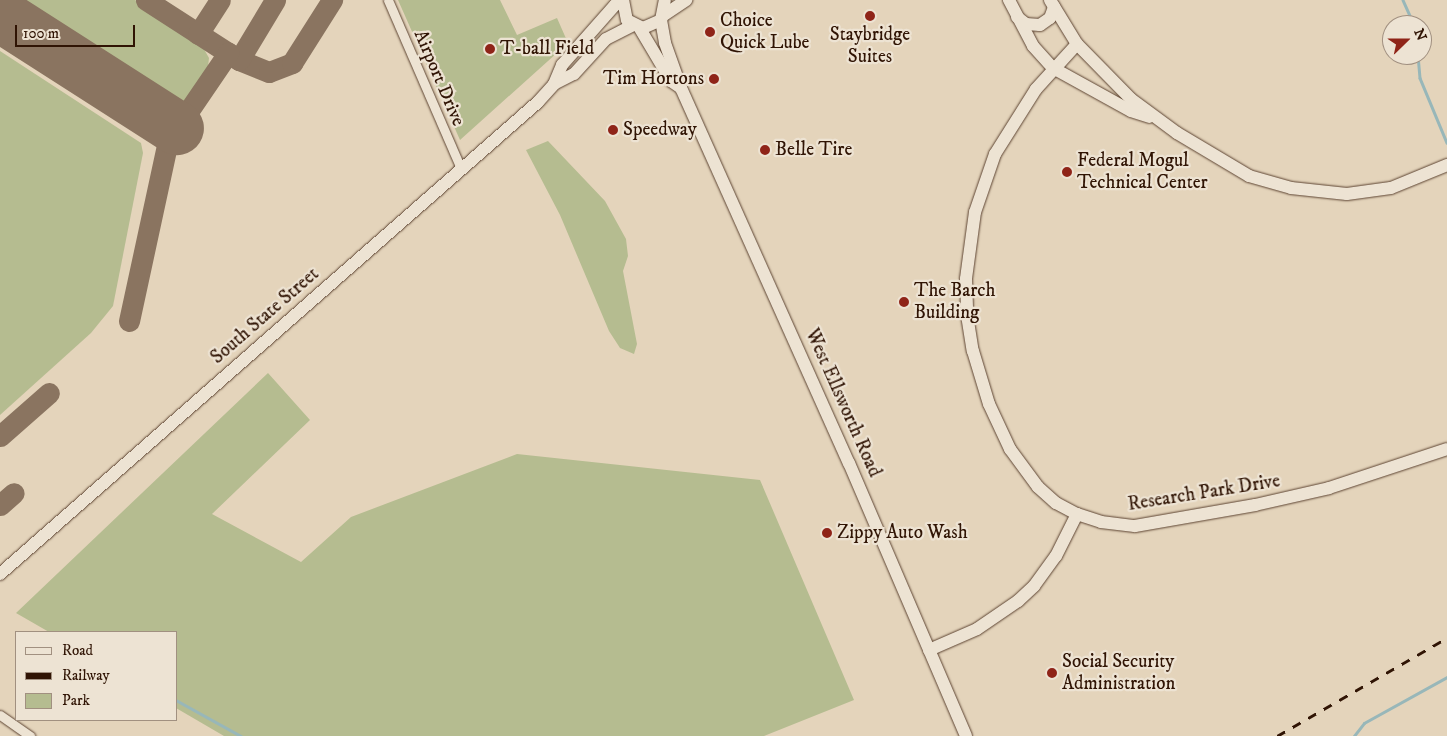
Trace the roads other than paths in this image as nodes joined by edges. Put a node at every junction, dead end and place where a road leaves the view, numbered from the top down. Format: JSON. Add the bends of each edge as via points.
{"nodes":[{"id":1,"x":388,"y":0,"type":"edge"},
{"id":2,"x":623,"y":0,"type":"edge"},
{"id":3,"x":665,"y":0,"type":"edge"},
{"id":4,"x":686,"y":0,"type":"edge"},
{"id":5,"x":1009,"y":0,"type":"edge"},
{"id":6,"x":1052,"y":4,"type":"edge"},
{"id":7,"x":1016,"y":16,"type":"junction"},
{"id":8,"x":662,"y":17,"type":"junction"},
{"id":9,"x":636,"y":26,"type":"junction"},
{"id":10,"x":1077,"y":44,"type":"junction"},
{"id":11,"x":1053,"y":68,"type":"junction"},
{"id":12,"x":554,"y":84,"type":"junction"},
{"id":13,"x":681,"y":88,"type":"junction"},
{"id":14,"x":1154,"y":118,"type":"junction"},
{"id":15,"x":1447,"y":165,"type":"edge"},
{"id":16,"x":461,"y":169,"type":"junction"},
{"id":17,"x":1447,"y":449,"type":"edge"},
{"id":18,"x":1077,"y":514,"type":"junction"},
{"id":19,"x":0,"y":574,"type":"edge"},
{"id":20,"x":928,"y":650,"type":"junction"},
{"id":21,"x":0,"y":715,"type":"edge"},
{"id":22,"x":30,"y":736,"type":"edge"},
{"id":23,"x":966,"y":736,"type":"edge"}],
"edges":[{"from":1,"to":16,"type":"street","name":"Airport Drive"},
{"from":2,"to":9,"type":"main road","name":"West Ellsworth Road","via":[[625,17]]},
{"from":2,"to":12,"type":"main road","name":"South State Street","via":[[562,65]]},
{"from":3,"to":8,"type":"main road","name":"West Ellsworth Road"},
{"from":4,"to":8,"type":"main road"},
{"from":5,"to":7,"type":"main road"},
{"from":6,"to":7,"type":"main road","via":[[1046,22],[1032,27]]},
{"from":6,"to":10,"type":"main road"},
{"from":7,"to":11,"type":"main road","via":[[1033,46]]},
{"from":8,"to":9,"type":"main road","name":"South State Street","via":[[650,27]]},
{"from":8,"to":13,"type":"main road","name":"West Ellsworth Road","via":[[665,43]]},
{"from":9,"to":12,"type":"main road","name":"South State Street","via":[[606,39],[574,74]]},
{"from":9,"to":13,"type":"main road","name":"West Ellsworth Road","via":[[671,81]]},
{"from":10,"to":11,"type":"main road","name":"Research Park Drive"},
{"from":10,"to":14,"type":"main road","via":[[1103,73]]},
{"from":11,"to":14,"type":"main road","via":[[1131,111]]},
{"from":11,"to":18,"type":"main road","name":"Research Park Drive","via":[[1008,130],[984,184],[970,245],[967,315],[980,378],[1001,432],[1038,486],[1056,503]]},
{"from":12,"to":16,"type":"main road","name":"South State Street"},
{"from":13,"to":20,"type":"main road","name":"West Ellsworth Road"},
{"from":14,"to":15,"type":"main road","via":[[1248,176],[1320,193],[1347,194],[1391,188]]},
{"from":16,"to":19,"type":"main road","name":"South State Street"},
{"from":17,"to":18,"type":"main road","name":"Research Park Drive","via":[[1329,488],[1168,521],[1118,525]]},
{"from":18,"to":20,"type":"main road","via":[[1056,556],[1034,586],[1018,601],[977,628]]},
{"from":20,"to":23,"type":"main road","name":"West Ellsworth Road"},
{"from":21,"to":22,"type":"street"}]}
